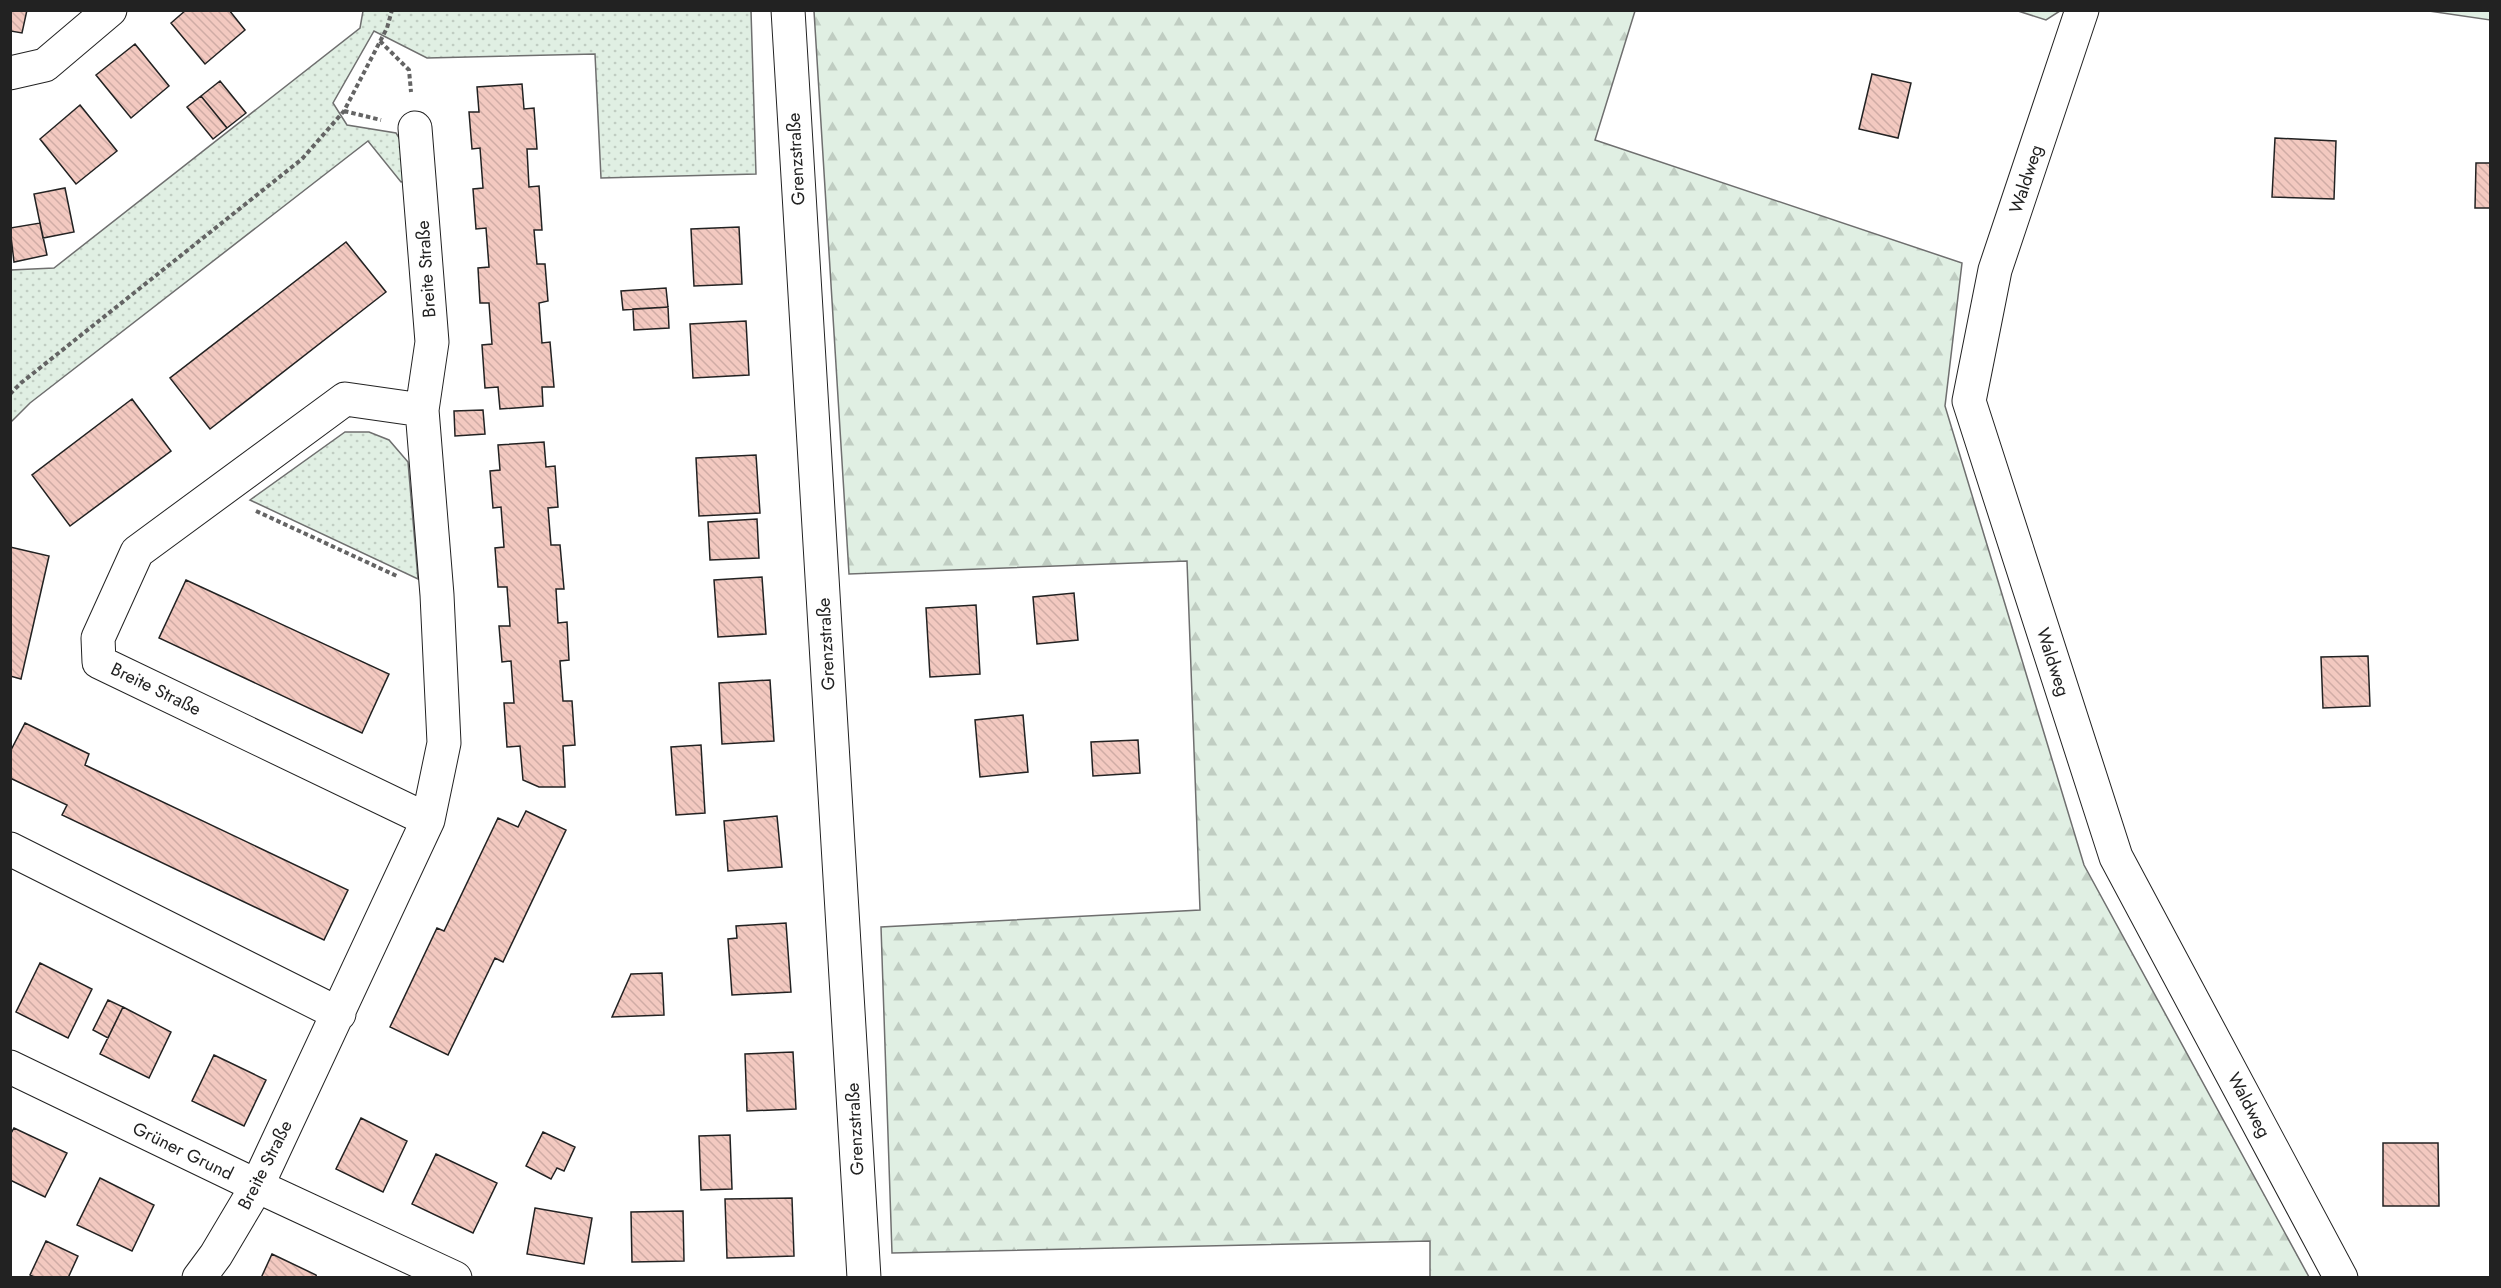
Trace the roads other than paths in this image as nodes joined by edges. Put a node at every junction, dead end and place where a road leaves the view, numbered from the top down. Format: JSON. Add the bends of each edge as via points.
{"nodes":[{"id":1,"x":110,"y":10,"type":"edge"},
{"id":2,"x":788,"y":10,"type":"edge"},
{"id":3,"x":2082,"y":10,"type":"edge"},
{"id":4,"x":10,"y":73,"type":"edge"},
{"id":5,"x":415,"y":128,"type":"dead end"},
{"id":6,"x":422,"y":410,"type":"junction"},
{"id":7,"x":428,"y":820,"type":"junction"},
{"id":8,"x":10,"y":849,"type":"edge"},
{"id":9,"x":339,"y":1014,"type":"junction"},
{"id":10,"x":10,"y":1067,"type":"edge"},
{"id":11,"x":257,"y":1186,"type":"junction"},
{"id":12,"x":199,"y":1278,"type":"edge"},
{"id":13,"x":455,"y":1278,"type":"edge"},
{"id":14,"x":864,"y":1278,"type":"edge"},
{"id":15,"x":2341,"y":1278,"type":"edge"}],
"edges":[{"from":1,"to":4,"type":"street","via":[[45,65]]},
{"from":2,"to":14,"type":"street","name":"Grenzstraße"},
{"from":3,"to":15,"type":"street","name":"Waldweg","via":[[1995,270],[1969,400],[2116,857]]},
{"from":5,"to":6,"type":"street","name":"Breite Straße","via":[[432,342]]},
{"from":6,"to":7,"type":"street","name":"Breite Straße","via":[[444,743]]},
{"from":6,"to":7,"type":"street","name":"Breite Straße","via":[[345,399],[138,552],[98,638],[99,662]]},
{"from":7,"to":9,"type":"street","name":"Breite Straße"},
{"from":8,"to":9,"type":"street"},
{"from":9,"to":11,"type":"street","name":"Breite Straße"},
{"from":10,"to":11,"type":"street","name":"Grüner Grund"},
{"from":11,"to":12,"type":"street","name":"Breite Straße"},
{"from":11,"to":13,"type":"street","name":"Grüner Grund"}]}
